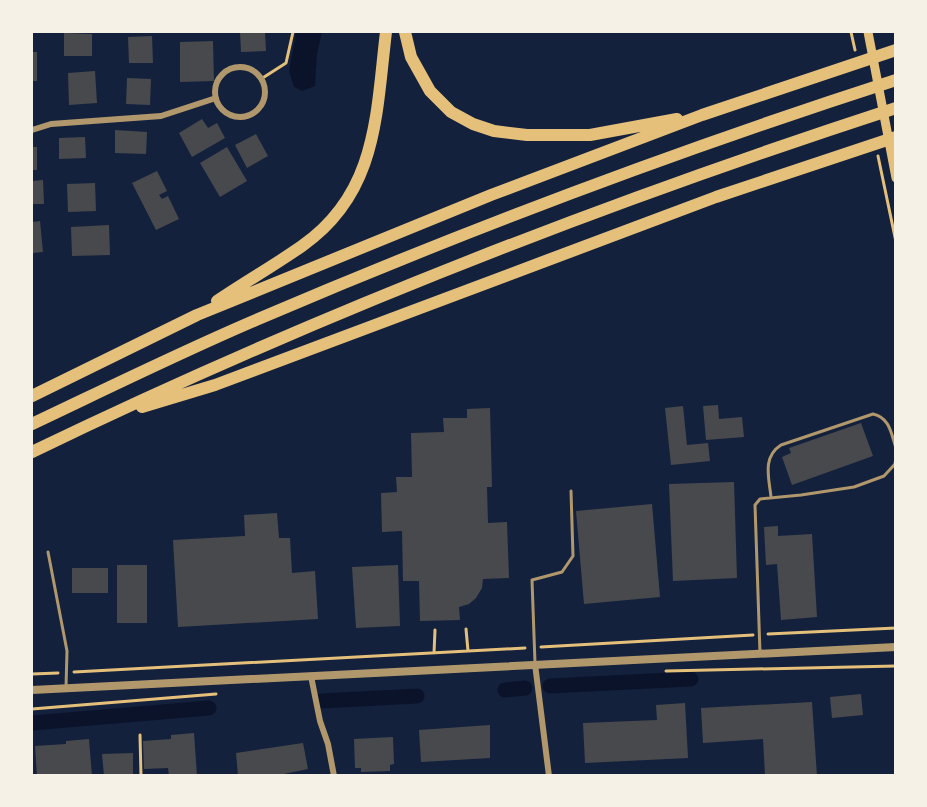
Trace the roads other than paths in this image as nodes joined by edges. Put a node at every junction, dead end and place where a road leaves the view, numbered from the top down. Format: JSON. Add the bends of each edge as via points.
{"nodes":[{"id":1,"x":386,"y":32,"type":"edge"},
{"id":2,"x":405,"y":32,"type":"edge"},
{"id":3,"x":868,"y":32,"type":"edge"},
{"id":4,"x":896,"y":50,"type":"edge"},
{"id":5,"x":896,"y":80,"type":"edge"},
{"id":6,"x":216,"y":98,"type":"junction"},
{"id":7,"x":896,"y":108,"type":"edge"},
{"id":8,"x":702,"y":115,"type":"junction"},
{"id":9,"x":32,"y":130,"type":"edge"},
{"id":10,"x":896,"y":137,"type":"edge"},
{"id":11,"x":896,"y":178,"type":"edge"},
{"id":12,"x":197,"y":315,"type":"junction"},
{"id":13,"x":32,"y":396,"type":"edge"},
{"id":14,"x":95,"y":421,"type":"junction"},
{"id":15,"x":32,"y":424,"type":"edge"},
{"id":16,"x":896,"y":448,"type":"edge"},
{"id":17,"x":32,"y":452,"type":"edge"},
{"id":18,"x":896,"y":457,"type":"edge"},
{"id":19,"x":571,"y":492,"type":"dead end"},
{"id":20,"x":771,"y":498,"type":"junction"},
{"id":21,"x":48,"y":552,"type":"dead end"},
{"id":22,"x":896,"y":646,"type":"edge"},
{"id":23,"x":760,"y":653,"type":"junction"},
{"id":24,"x":535,"y":664,"type":"junction"},
{"id":25,"x":311,"y":676,"type":"junction"},
{"id":26,"x":66,"y":688,"type":"junction"},
{"id":27,"x":32,"y":690,"type":"edge"},
{"id":28,"x":334,"y":776,"type":"edge"},
{"id":29,"x":549,"y":776,"type":"edge"}],
"edges":[{"from":1,"to":12,"type":"highway","via":[[374,131],[363,170],[349,198],[303,245]]},
{"from":2,"to":8,"type":"highway","via":[[411,57],[430,91],[451,112],[494,131],[590,135]]},
{"from":3,"to":11,"type":"main road"},
{"from":4,"to":8,"type":"highway"},
{"from":5,"to":15,"type":"highway","via":[[565,196],[413,254],[254,321]]},
{"from":6,"to":6,"type":"street","via":[[218,81],[232,69],[248,68],[261,79],[265,93],[259,108],[238,117],[224,111]]},
{"from":6,"to":9,"type":"street","via":[[161,116],[51,124]]},
{"from":7,"to":14,"type":"highway","via":[[574,221],[422,280],[270,342]]},
{"from":8,"to":12,"type":"highway","via":[[491,195]]},
{"from":10,"to":14,"type":"highway","via":[[705,201],[215,385]]},
{"from":12,"to":13,"type":"highway"},
{"from":14,"to":17,"type":"highway"},
{"from":16,"to":20,"type":"lane","via":[[889,424],[873,414],[781,445],[768,459]]},
{"from":18,"to":20,"type":"lane","via":[[884,476],[854,487]]},
{"from":19,"to":24,"type":"lane","via":[[573,556],[562,572],[532,580]]},
{"from":20,"to":23,"type":"lane","via":[[760,499],[755,505]]},
{"from":21,"to":26,"type":"lane","via":[[67,651]]},
{"from":22,"to":23,"type":"street"},
{"from":23,"to":24,"type":"street"},
{"from":24,"to":25,"type":"street"},
{"from":24,"to":29,"type":"street"},
{"from":25,"to":26,"type":"street"},
{"from":25,"to":28,"type":"street"},
{"from":26,"to":27,"type":"street"}]}
